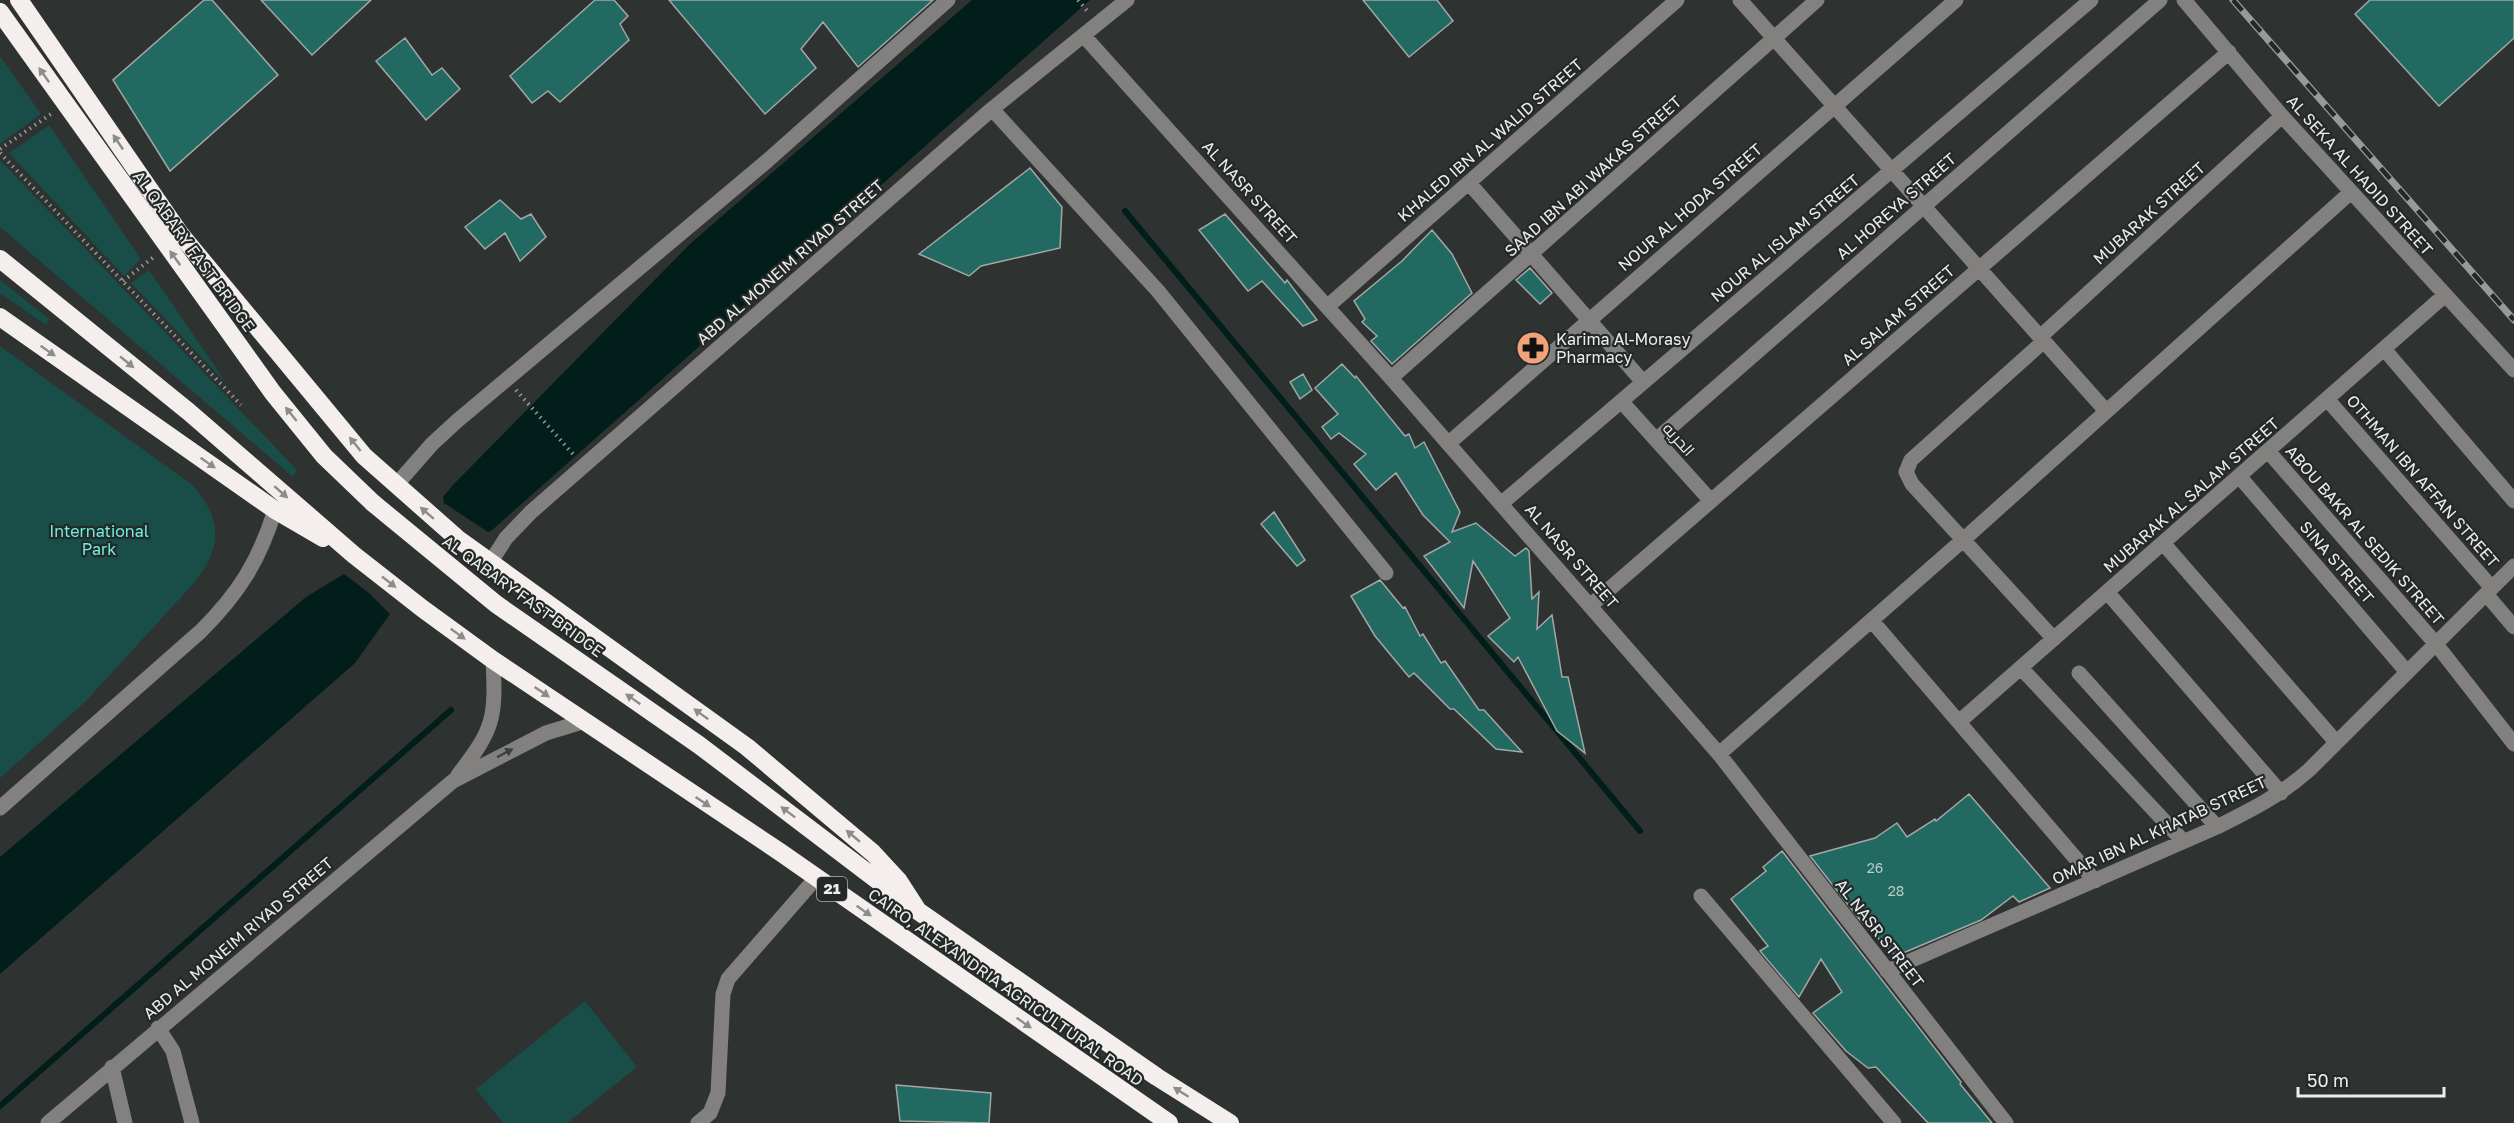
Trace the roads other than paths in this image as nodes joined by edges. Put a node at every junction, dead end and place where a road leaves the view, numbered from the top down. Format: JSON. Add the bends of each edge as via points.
{"nodes":[{"id":1,"x":19,"y":0,"type":"edge"},
{"id":2,"x":948,"y":0,"type":"edge"},
{"id":3,"x":1127,"y":0,"type":"edge"},
{"id":4,"x":1677,"y":0,"type":"edge"},
{"id":5,"x":1740,"y":0,"type":"edge"},
{"id":6,"x":1817,"y":0,"type":"edge"},
{"id":7,"x":1956,"y":0,"type":"edge"},
{"id":8,"x":2091,"y":0,"type":"edge"},
{"id":9,"x":2160,"y":0,"type":"edge"},
{"id":10,"x":2184,"y":0,"type":"edge"},
{"id":11,"x":0,"y":12,"type":"edge"},
{"id":12,"x":1084,"y":36,"type":"junction"},
{"id":13,"x":1774,"y":38,"type":"junction"},
{"id":14,"x":2229,"y":52,"type":"junction"},
{"id":15,"x":1834,"y":106,"type":"junction"},
{"id":16,"x":992,"y":110,"type":"junction"},
{"id":17,"x":2282,"y":116,"type":"junction"},
{"id":18,"x":1892,"y":170,"type":"junction"},
{"id":19,"x":1469,"y":183,"type":"junction"},
{"id":20,"x":2351,"y":192,"type":"junction"},
{"id":21,"x":1924,"y":206,"type":"junction"},
{"id":22,"x":1531,"y":255,"type":"junction"},
{"id":23,"x":0,"y":259,"type":"edge"},
{"id":24,"x":1979,"y":268,"type":"junction"},
{"id":25,"x":2445,"y":295,"type":"junction"},
{"id":26,"x":1328,"y":306,"type":"junction"},
{"id":27,"x":0,"y":317,"type":"edge"},
{"id":28,"x":1588,"y":320,"type":"junction"},
{"id":29,"x":2042,"y":339,"type":"junction"},
{"id":30,"x":2384,"y":349,"type":"junction"},
{"id":31,"x":2514,"y":370,"type":"edge"},
{"id":32,"x":1391,"y":378,"type":"junction"},
{"id":33,"x":1643,"y":382,"type":"junction"},
{"id":34,"x":2327,"y":399,"type":"junction"},
{"id":35,"x":1621,"y":401,"type":"junction"},
{"id":36,"x":2106,"y":411,"type":"junction"},
{"id":37,"x":1656,"y":440,"type":"junction"},
{"id":38,"x":1449,"y":442,"type":"junction"},
{"id":39,"x":2268,"y":451,"type":"junction"},
{"id":40,"x":2239,"y":476,"type":"junction"},
{"id":41,"x":396,"y":485,"type":"junction"},
{"id":42,"x":1711,"y":501,"type":"junction"},
{"id":43,"x":2514,"y":501,"type":"edge"},
{"id":44,"x":1502,"y":503,"type":"junction"},
{"id":45,"x":275,"y":510,"type":"junction"},
{"id":46,"x":1963,"y":540,"type":"junction"},
{"id":47,"x":2163,"y":543,"type":"junction"},
{"id":48,"x":354,"y":555,"type":"junction"},
{"id":49,"x":490,"y":563,"type":"junction"},
{"id":50,"x":2514,"y":566,"type":"edge"},
{"id":51,"x":1386,"y":573,"type":"dead end"},
{"id":52,"x":2489,"y":591,"type":"junction"},
{"id":53,"x":2107,"y":592,"type":"junction"},
{"id":54,"x":1591,"y":605,"type":"junction"},
{"id":55,"x":1872,"y":621,"type":"junction"},
{"id":56,"x":2514,"y":627,"type":"edge"},
{"id":57,"x":2054,"y":639,"type":"junction"},
{"id":58,"x":2436,"y":644,"type":"junction"},
{"id":59,"x":493,"y":660,"type":"junction"},
{"id":60,"x":2021,"y":668,"type":"junction"},
{"id":61,"x":2407,"y":672,"type":"junction"},
{"id":62,"x":2079,"y":673,"type":"dead end"},
{"id":63,"x":585,"y":721,"type":"junction"},
{"id":64,"x":1960,"y":721,"type":"junction"},
{"id":65,"x":2336,"y":742,"type":"junction"},
{"id":66,"x":2514,"y":744,"type":"edge"},
{"id":67,"x":1719,"y":754,"type":"junction"},
{"id":68,"x":453,"y":781,"type":"junction"},
{"id":69,"x":2281,"y":793,"type":"junction"},
{"id":70,"x":0,"y":808,"type":"edge"},
{"id":71,"x":2217,"y":827,"type":"junction"},
{"id":72,"x":2183,"y":841,"type":"junction"},
{"id":73,"x":816,"y":878,"type":"junction"},
{"id":74,"x":2095,"y":881,"type":"junction"},
{"id":75,"x":1701,"y":896,"type":"dead end"},
{"id":76,"x":918,"y":911,"type":"junction"},
{"id":77,"x":1887,"y":972,"type":"junction"},
{"id":78,"x":158,"y":1028,"type":"junction"},
{"id":79,"x":112,"y":1066,"type":"junction"},
{"id":80,"x":48,"y":1123,"type":"edge"},
{"id":81,"x":125,"y":1123,"type":"edge"},
{"id":82,"x":192,"y":1123,"type":"edge"},
{"id":83,"x":698,"y":1123,"type":"edge"},
{"id":84,"x":1169,"y":1123,"type":"edge"},
{"id":85,"x":1230,"y":1123,"type":"edge"},
{"id":86,"x":1894,"y":1123,"type":"edge"},
{"id":87,"x":2006,"y":1123,"type":"edge"}],
"edges":[{"from":41,"to":1,"type":"highway","one_way":true,"via":[[364,456],[181,236]]},
{"from":2,"to":41,"type":"street","via":[[767,161],[432,444]]},
{"from":3,"to":12,"type":"street","name":"ABD AL MONEIM RIYAD STREET"},
{"from":4,"to":19,"type":"street","name":"KHALED IBN AL WALID STREET"},
{"from":5,"to":13,"type":"street"},
{"from":6,"to":13,"type":"street","name":"SAAD IBN ABI WAKAS STREET"},
{"from":7,"to":15,"type":"street","name":"NOUR AL HODA STREET"},
{"from":8,"to":18,"type":"street","name":"NOUR AL ISLAM STREET"},
{"from":9,"to":21,"type":"street","name":"AL HOREYA STREET"},
{"from":10,"to":14,"type":"street","name":"AL SEKA AL HADID STREET"},
{"from":76,"to":11,"type":"highway","name":"AL QABARY FAST BRIDGE","one_way":true,"bridge":true,"via":[[699,745],[496,604],[373,503],[324,456],[273,393]]},
{"from":12,"to":16,"type":"street","name":"ABD AL MONEIM RIYAD STREET"},
{"from":12,"to":26,"type":"street","name":"AL NASR STREET"},
{"from":13,"to":15,"type":"street"},
{"from":13,"to":22,"type":"street","name":"SAAD IBN ABI WAKAS STREET"},
{"from":14,"to":17,"type":"street","name":"AL SEKA AL HADID STREET"},
{"from":14,"to":24,"type":"street","name":"AL SALAM STREET"},
{"from":15,"to":18,"type":"street"},
{"from":15,"to":28,"type":"street","name":"NOUR AL HODA STREET"},
{"from":16,"to":49,"type":"street","name":"ABD AL MONEIM RIYAD STREET","via":[[531,512],[506,538]]},
{"from":16,"to":51,"type":"street","via":[[1158,291]]},
{"from":17,"to":20,"type":"street","name":"AL SEKA AL HADID STREET"},
{"from":17,"to":29,"type":"street","name":"MUBARAK STREET"},
{"from":18,"to":21,"type":"street"},
{"from":18,"to":33,"type":"street","name":"NOUR AL ISLAM STREET"},
{"from":19,"to":22,"type":"street"},
{"from":19,"to":26,"type":"street","name":"KHALED IBN AL WALID STREET"},
{"from":20,"to":25,"type":"street","name":"AL SEKA AL HADID STREET"},
{"from":20,"to":36,"type":"street"},
{"from":21,"to":24,"type":"street"},
{"from":21,"to":37,"type":"street","name":"AL HOREYA STREET"},
{"from":22,"to":28,"type":"street"},
{"from":22,"to":32,"type":"street","name":"SAAD IBN ABI WAKAS STREET"},
{"from":23,"to":48,"type":"highway","one_way":true,"via":[[189,412]]},
{"from":24,"to":29,"type":"street"},
{"from":24,"to":42,"type":"street","name":"AL SALAM STREET"},
{"from":25,"to":30,"type":"street","name":"MUBARAK AL SALAM STREET"},
{"from":25,"to":31,"type":"street","name":"AL SEKA AL HADID STREET"},
{"from":26,"to":32,"type":"street","name":"AL NASR STREET"},
{"from":27,"to":45,"type":"highway","one_way":true},
{"from":28,"to":33,"type":"street"},
{"from":28,"to":38,"type":"street","name":"NOUR AL HODA STREET"},
{"from":29,"to":36,"type":"street"},
{"from":29,"to":46,"type":"street","name":"MUBARAK STREET","via":[[1911,460],[1906,472],[1912,484]]},
{"from":30,"to":34,"type":"street","name":"MUBARAK AL SALAM STREET"},
{"from":30,"to":43,"type":"street"},
{"from":32,"to":38,"type":"street","name":"AL NASR STREET"},
{"from":33,"to":35,"type":"street","name":"NOUR AL ISLAM STREET"},
{"from":34,"to":39,"type":"street","name":"MUBARAK AL SALAM STREET"},
{"from":34,"to":52,"type":"street","name":"OTHMAN IBN AFFAN STREET"},
{"from":35,"to":37,"type":"street","name":"الحريه"},
{"from":35,"to":44,"type":"street","name":"NOUR AL ISLAM STREET"},
{"from":36,"to":46,"type":"street"},
{"from":37,"to":42,"type":"street","name":"الحريه"},
{"from":38,"to":44,"type":"street","name":"AL NASR STREET"},
{"from":39,"to":40,"type":"street","name":"MUBARAK AL SALAM STREET"},
{"from":39,"to":58,"type":"street","name":"ABOU BAKR AL SEDIK STREET"},
{"from":40,"to":47,"type":"street","name":"MUBARAK AL SALAM STREET"},
{"from":40,"to":61,"type":"street","name":"SINA STREET"},
{"from":49,"to":41,"type":"highway","one_way":true},
{"from":42,"to":54,"type":"street","name":"AL SALAM STREET"},
{"from":44,"to":54,"type":"street","name":"AL NASR STREET"},
{"from":45,"to":48,"type":"highway"},
{"from":45,"to":70,"type":"street","via":[[254,565],[226,606]]},
{"from":46,"to":55,"type":"street"},
{"from":46,"to":57,"type":"street"},
{"from":47,"to":53,"type":"street","name":"MUBARAK AL SALAM STREET"},
{"from":47,"to":65,"type":"street"},
{"from":48,"to":59,"type":"highway","one_way":true},
{"from":76,"to":49,"type":"highway","one_way":true,"via":[[898,880],[873,853],[747,747]]},
{"from":50,"to":52,"type":"street","name":"OMAR IBN AL KHATAB STREET"},
{"from":52,"to":56,"type":"street","name":"OTHMAN IBN AFFAN STREET"},
{"from":52,"to":58,"type":"street","name":"OMAR IBN AL KHATAB STREET"},
{"from":53,"to":57,"type":"street","name":"MUBARAK AL SALAM STREET"},
{"from":53,"to":69,"type":"street"},
{"from":54,"to":67,"type":"street","name":"AL NASR STREET"},
{"from":55,"to":64,"type":"street"},
{"from":55,"to":67,"type":"street"},
{"from":57,"to":60,"type":"street","name":"MUBARAK AL SALAM STREET"},
{"from":58,"to":61,"type":"street","name":"OMAR IBN AL KHATAB STREET"},
{"from":58,"to":66,"type":"street","name":"ABOU BAKR AL SEDIK STREET"},
{"from":59,"to":63,"type":"highway","name":"CAIRO, ALEXANDRIA AGRICULTURAL ROAD","number":"21","one_way":true},
{"from":59,"to":68,"type":"street","name":"ABD AL MONEIM RIYAD STREET","via":[[495,703],[489,730],[480,748]]},
{"from":60,"to":64,"type":"street","name":"MUBARAK AL SALAM STREET"},
{"from":60,"to":72,"type":"street"},
{"from":61,"to":65,"type":"street","name":"OMAR IBN AL KHATAB STREET"},
{"from":62,"to":71,"type":"street"},
{"from":68,"to":63,"type":"street","name":"ABD AL MONEIM RIYAD STREET","one_way":true,"via":[[546,733]]},
{"from":63,"to":73,"type":"highway","name":"CAIRO, ALEXANDRIA AGRICULTURAL ROAD","number":"21","one_way":true},
{"from":64,"to":74,"type":"street"},
{"from":65,"to":69,"type":"street","name":"OMAR IBN AL KHATAB STREET"},
{"from":67,"to":77,"type":"street","name":"AL NASR STREET"},
{"from":68,"to":78,"type":"street","name":"ABD AL MONEIM RIYAD STREET"},
{"from":69,"to":71,"type":"street","name":"OMAR IBN AL KHATAB STREET"},
{"from":71,"to":72,"type":"street","name":"OMAR IBN AL KHATAB STREET"},
{"from":72,"to":74,"type":"street","name":"OMAR IBN AL KHATAB STREET"},
{"from":73,"to":83,"type":"street","via":[[728,979],[723,994],[718,1093],[710,1113]]},
{"from":73,"to":84,"type":"highway","name":"CAIRO, ALEXANDRIA AGRICULTURAL ROAD","number":"21","one_way":true},
{"from":74,"to":77,"type":"street","name":"OMAR IBN AL KHATAB STREET"},
{"from":75,"to":86,"type":"street"},
{"from":85,"to":76,"type":"highway","name":"CAIRO, ALEXANDRIA AGRICULTURAL ROAD","one_way":true},
{"from":77,"to":87,"type":"street","name":"AL NASR STREET"},
{"from":78,"to":79,"type":"street","name":"ABD AL MONEIM RIYAD STREET"},
{"from":78,"to":82,"type":"street","via":[[173,1051]]},
{"from":79,"to":80,"type":"street","name":"ABD AL MONEIM RIYAD STREET"},
{"from":79,"to":81,"type":"street"}]}
